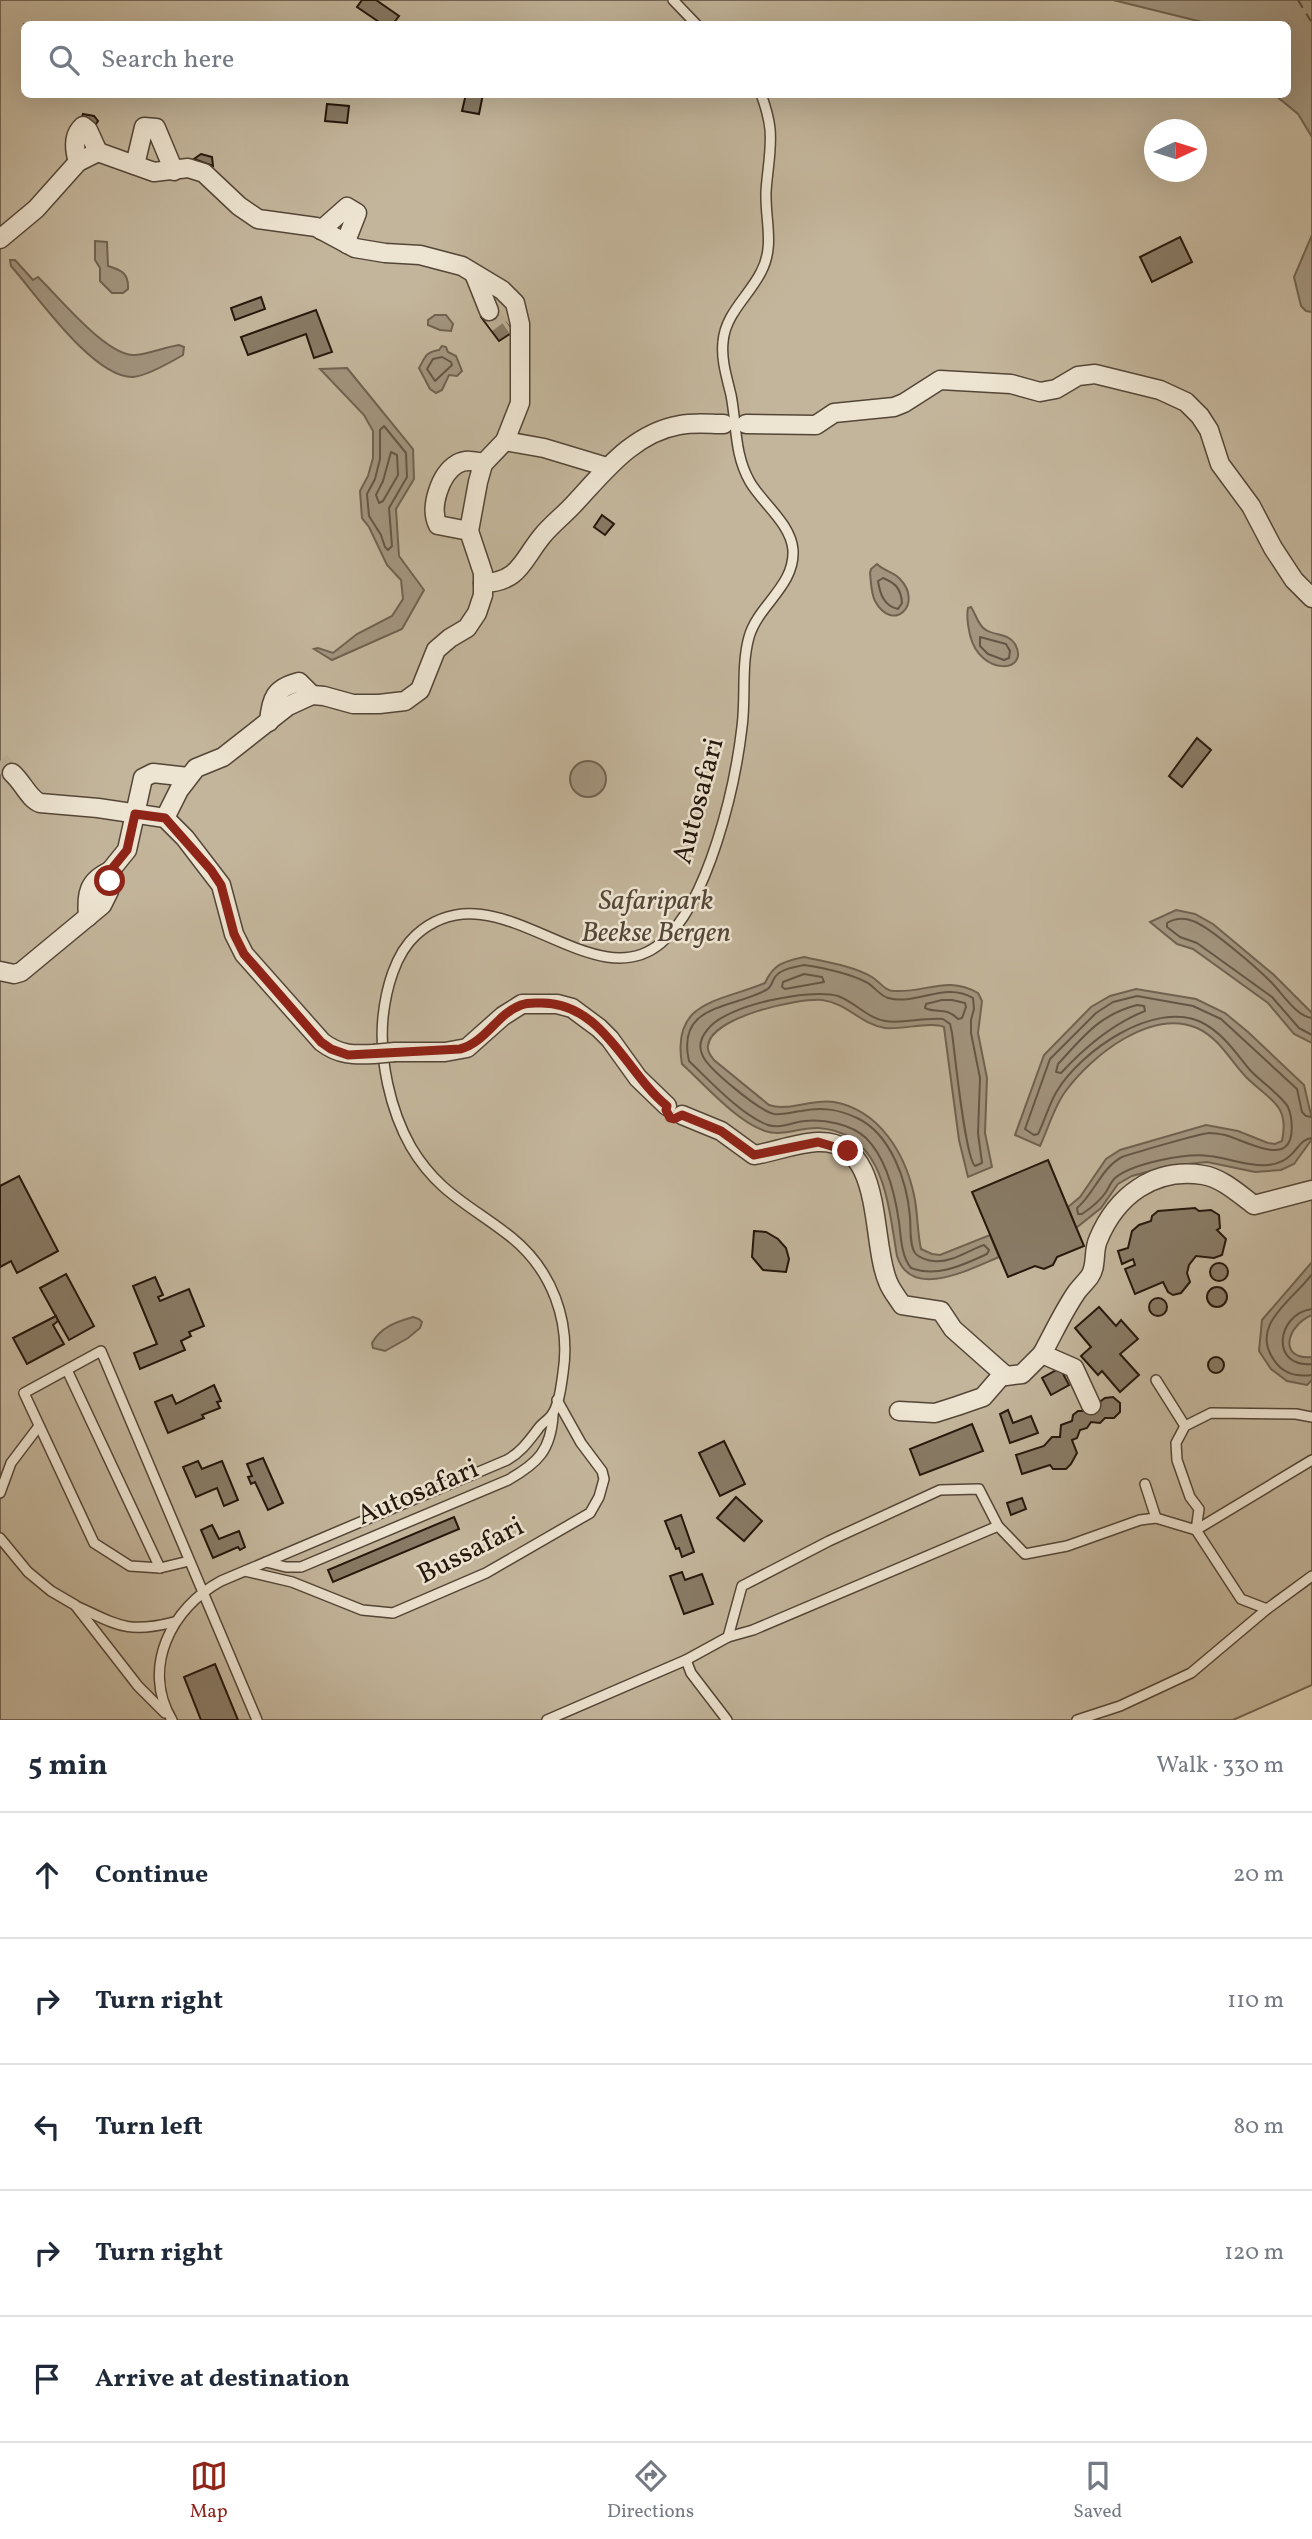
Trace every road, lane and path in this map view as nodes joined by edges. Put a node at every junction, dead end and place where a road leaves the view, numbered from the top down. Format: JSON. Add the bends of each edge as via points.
{"nodes":[{"id":1,"x":673,"y":0,"type":"edge"},
{"id":2,"x":693,"y":21,"type":"edge"},
{"id":3,"x":762,"y":98,"type":"edge"},
{"id":4,"x":98,"y":152,"type":"junction"},
{"id":5,"x":78,"y":162,"type":"junction"},
{"id":6,"x":135,"y":165,"type":"junction"},
{"id":7,"x":174,"y":171,"type":"junction"},
{"id":8,"x":321,"y":230,"type":"junction"},
{"id":9,"x":0,"y":239,"type":"edge"},
{"id":10,"x":347,"y":244,"type":"junction"},
{"id":11,"x":475,"y":276,"type":"junction"},
{"id":12,"x":489,"y":311,"type":"tunnel mouth"},
{"id":13,"x":724,"y":424,"type":"dead end"},
{"id":14,"x":746,"y":424,"type":"dead end"},
{"id":15,"x":505,"y":441,"type":"junction"},
{"id":16,"x":484,"y":463,"type":"junction"},
{"id":17,"x":607,"y":467,"type":"junction"},
{"id":18,"x":469,"y":531,"type":"junction"},
{"id":19,"x":483,"y":583,"type":"junction"},
{"id":20,"x":1312,"y":598,"type":"edge"},
{"id":21,"x":12,"y":773,"type":"tunnel mouth"},
{"id":22,"x":188,"y":777,"type":"junction"},
{"id":23,"x":135,"y":814,"type":"junction"},
{"id":24,"x":165,"y":818,"type":"junction"},
{"id":25,"x":0,"y":971,"type":"edge"},
{"id":26,"x":1312,"y":1190,"type":"edge"},
{"id":27,"x":1042,"y":1354,"type":"junction"},
{"id":28,"x":66,"y":1370,"type":"junction"},
{"id":29,"x":1003,"y":1374,"type":"junction"},
{"id":30,"x":1156,"y":1380,"type":"dead end"},
{"id":31,"x":557,"y":1400,"type":"junction"},
{"id":32,"x":1091,"y":1405,"type":"dead end"},
{"id":33,"x":899,"y":1411,"type":"dead end"},
{"id":34,"x":553,"y":1415,"type":"junction"},
{"id":35,"x":1312,"y":1417,"type":"edge"},
{"id":36,"x":39,"y":1426,"type":"junction"},
{"id":37,"x":1185,"y":1426,"type":"junction"},
{"id":38,"x":1312,"y":1460,"type":"edge"},
{"id":39,"x":1145,"y":1484,"type":"dead end"},
{"id":40,"x":0,"y":1493,"type":"edge"},
{"id":41,"x":1156,"y":1518,"type":"junction"},
{"id":42,"x":998,"y":1526,"type":"junction"},
{"id":43,"x":1196,"y":1530,"type":"junction"},
{"id":44,"x":0,"y":1538,"type":"edge"},
{"id":45,"x":189,"y":1562,"type":"junction"},
{"id":46,"x":266,"y":1562,"type":"junction"},
{"id":47,"x":160,"y":1568,"type":"junction"},
{"id":48,"x":245,"y":1571,"type":"junction"},
{"id":49,"x":1312,"y":1576,"type":"edge"},
{"id":50,"x":202,"y":1592,"type":"junction"},
{"id":51,"x":75,"y":1605,"type":"junction"},
{"id":52,"x":1266,"y":1609,"type":"junction"},
{"id":53,"x":174,"y":1622,"type":"junction"},
{"id":54,"x":728,"y":1637,"type":"junction"},
{"id":55,"x":686,"y":1660,"type":"junction"},
{"id":56,"x":172,"y":1720,"type":"edge"},
{"id":57,"x":257,"y":1720,"type":"edge"},
{"id":58,"x":547,"y":1720,"type":"edge"},
{"id":59,"x":727,"y":1720,"type":"edge"},
{"id":60,"x":1077,"y":1720,"type":"edge"}],
"edges":[{"from":1,"to":2,"type":"lane"},
{"from":3,"to":31,"type":"lane","name":"Autosafari","via":[[771,130],[766,192],[769,251],[762,271],[729,318],[723,357],[739,457],[749,480],[786,528],[793,550],[790,571],[756,620],[747,644],[738,752],[719,832],[699,888],[663,942],[628,957],[595,955],[489,915],[460,914],[438,920],[404,949],[385,1003],[382,1040],[386,1070],[411,1147],[447,1191],[520,1245],[554,1292],[564,1339]]},
{"from":4,"to":5,"type":"street"},
{"from":4,"to":5,"type":"street","via":[[83,126],[75,144]]},
{"from":4,"to":6,"type":"street"},
{"from":5,"to":9,"type":"street","via":[[36,209]]},
{"from":6,"to":7,"type":"street","via":[[154,172]]},
{"from":6,"to":7,"type":"street","via":[[144,127],[156,128]]},
{"from":7,"to":8,"type":"street","via":[[188,168],[204,173],[258,219]]},
{"from":8,"to":10,"type":"street"},
{"from":8,"to":10,"type":"street","via":[[347,207],[357,213]]},
{"from":10,"to":11,"type":"street","via":[[445,261]]},
{"from":11,"to":12,"type":"street"},
{"from":11,"to":15,"type":"street","via":[[502,290],[515,303],[520,403]]},
{"from":13,"to":17,"type":"street","via":[[680,425],[662,431]]},
{"from":14,"to":20,"type":"street","via":[[807,427],[834,413],[894,408],[940,380],[1011,384],[1040,392],[1095,374],[1160,390],[1186,402],[1200,416],[1220,464],[1251,506],[1273,548]]},
{"from":15,"to":16,"type":"street"},
{"from":15,"to":17,"type":"street"},
{"from":16,"to":18,"type":"street"},
{"from":16,"to":18,"type":"street","via":[[458,463],[435,501],[438,525]]},
{"from":17,"to":19,"type":"street","via":[[544,533],[521,566],[505,580]]},
{"from":18,"to":19,"type":"street"},
{"from":19,"to":22,"type":"street","via":[[477,613],[467,628],[436,650],[420,690],[405,701],[367,706],[312,695],[288,706],[223,757],[196,768]]},
{"from":21,"to":23,"type":"street","via":[[40,803]]},
{"from":22,"to":23,"type":"street","via":[[153,774],[143,778]]},
{"from":22,"to":24,"type":"street"},
{"from":23,"to":24,"type":"street"},
{"from":23,"to":25,"type":"street","via":[[127,850],[110,871],[106,900],[99,910],[22,972]]},
{"from":24,"to":29,"type":"street","bridge":true,"via":[[216,877],[238,944],[321,1042],[348,1055],[445,1052],[467,1048],[522,1004],[572,1008],[610,1039],[639,1078],[674,1111],[721,1131],[754,1155],[818,1142],[848,1151],[870,1188],[887,1281],[902,1304],[941,1311],[953,1329]]},
{"from":26,"to":27,"type":"street","via":[[1254,1205],[1204,1175],[1160,1178],[1137,1187],[1106,1224],[1097,1242],[1091,1275],[1068,1305]]},
{"from":27,"to":29,"type":"street","via":[[1022,1374]]},
{"from":27,"to":32,"type":"street","via":[[1074,1368]]},
{"from":28,"to":36,"type":"lane","via":[[23,1393]]},
{"from":28,"to":45,"type":"lane","via":[[101,1351]]},
{"from":28,"to":47,"type":"lane"},
{"from":29,"to":33,"type":"street","via":[[983,1397],[970,1402],[935,1413]]},
{"from":30,"to":37,"type":"lane"},
{"from":31,"to":34,"type":"lane","name":"Autosafari"},
{"from":31,"to":48,"type":"lane","name":"Bussafari","via":[[602,1471],[599,1497],[590,1513],[486,1573],[393,1613],[362,1610],[299,1584]]},
{"from":34,"to":46,"type":"lane","name":"Autosafari","via":[[507,1461]]},
{"from":34,"to":46,"type":"lane","name":"Autosafari","via":[[551,1436],[540,1456],[508,1480],[301,1567]]},
{"from":35,"to":37,"type":"lane","via":[[1211,1413]]},
{"from":36,"to":40,"type":"lane","via":[[11,1464]]},
{"from":36,"to":47,"type":"lane","via":[[94,1543],[130,1566]]},
{"from":37,"to":43,"type":"lane","via":[[1176,1443],[1177,1460],[1199,1509]]},
{"from":38,"to":43,"type":"lane"},
{"from":39,"to":41,"type":"lane"},
{"from":41,"to":42,"type":"lane","via":[[1025,1554]]},
{"from":41,"to":43,"type":"lane"},
{"from":42,"to":54,"type":"lane"},
{"from":42,"to":54,"type":"lane","via":[[979,1489],[940,1490],[742,1586]]},
{"from":43,"to":52,"type":"lane","via":[[1241,1599]]},
{"from":44,"to":51,"type":"lane","via":[[28,1572]]},
{"from":45,"to":47,"type":"lane"},
{"from":45,"to":50,"type":"lane"},
{"from":46,"to":48,"type":"lane","name":"Autosafari"},
{"from":48,"to":50,"type":"lane","name":"Autosafari"},
{"from":49,"to":52,"type":"lane"},
{"from":50,"to":53,"type":"lane","name":"Autosafari"},
{"from":50,"to":57,"type":"lane"},
{"from":51,"to":53,"type":"lane","via":[[131,1629]]},
{"from":51,"to":56,"type":"lane","via":[[138,1686]]},
{"from":52,"to":60,"type":"lane","via":[[1191,1673]]},
{"from":53,"to":56,"type":"lane","via":[[163,1647],[159,1679]]},
{"from":54,"to":55,"type":"lane"},
{"from":55,"to":58,"type":"lane"},
{"from":55,"to":59,"type":"lane"}]}
